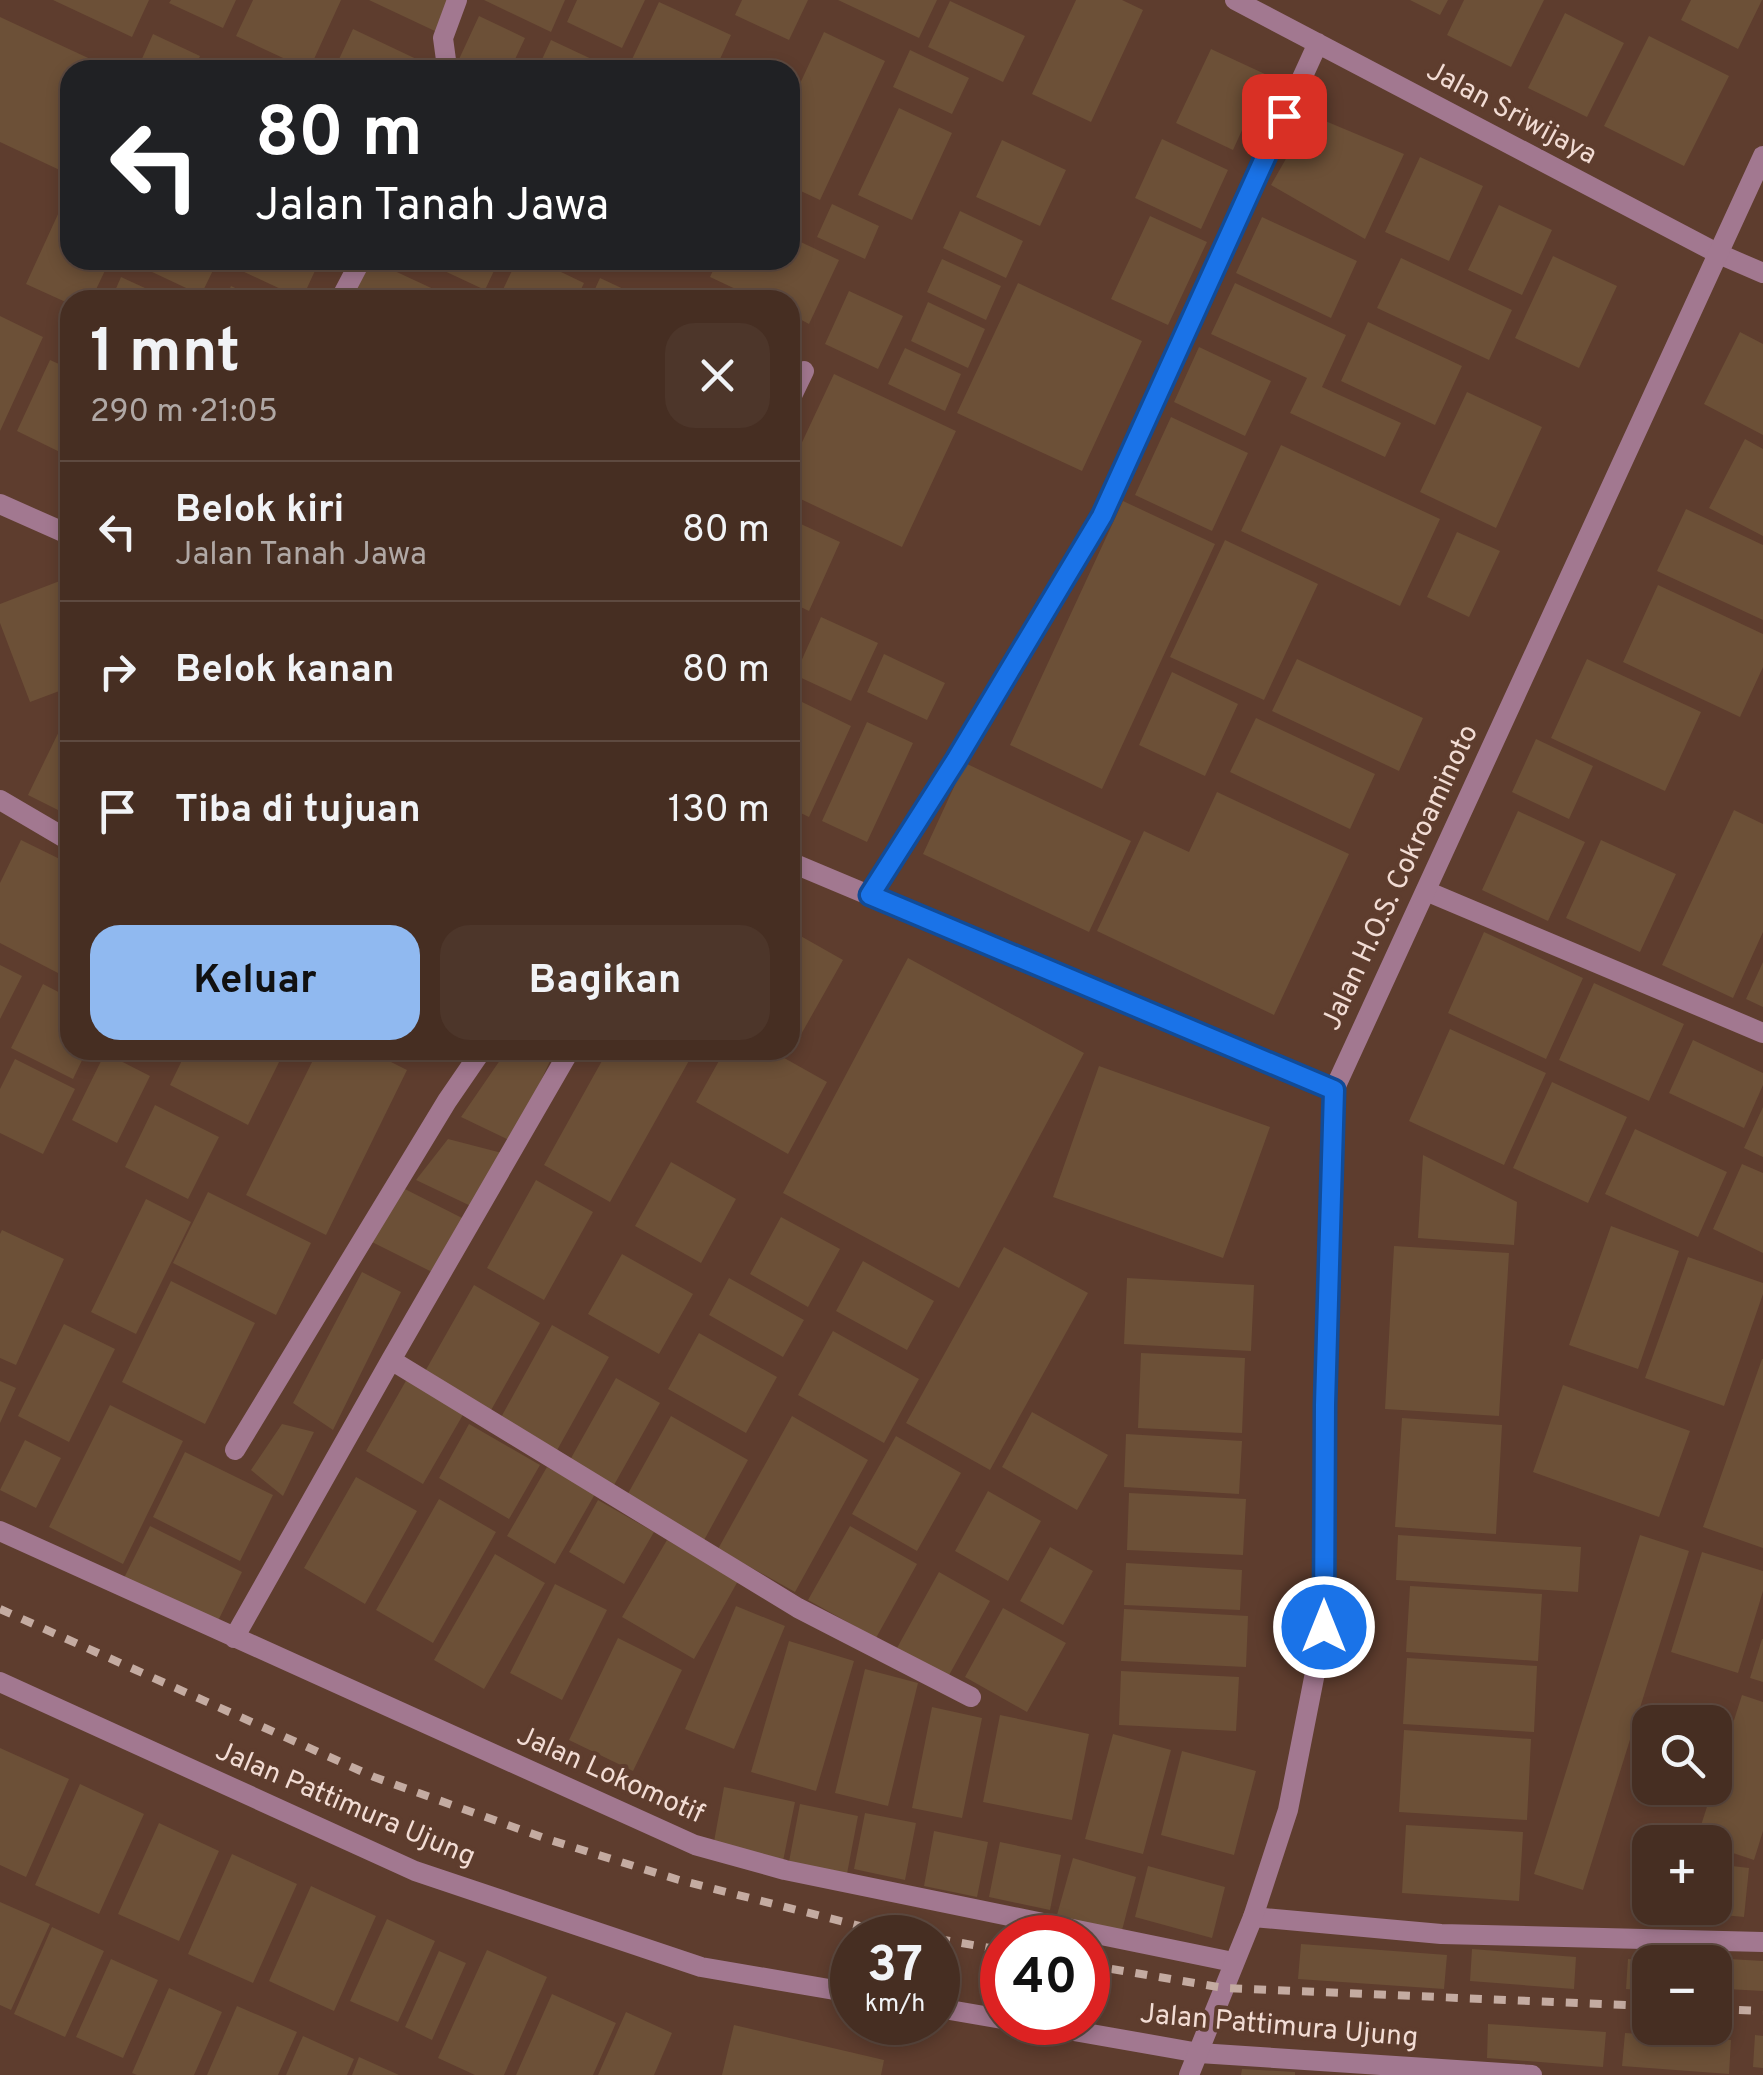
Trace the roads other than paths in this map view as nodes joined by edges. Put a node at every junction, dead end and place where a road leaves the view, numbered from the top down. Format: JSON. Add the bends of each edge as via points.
{"nodes":[{"id":1,"x":458,"y":0,"type":"edge"},
{"id":2,"x":1235,"y":0,"type":"edge"},
{"id":3,"x":1318,"y":44,"type":"junction"},
{"id":4,"x":444,"y":60,"type":"edge"},
{"id":5,"x":1763,"y":156,"type":"edge"},
{"id":6,"x":1719,"y":254,"type":"junction"},
{"id":7,"x":1763,"y":273,"type":"edge"},
{"id":8,"x":804,"y":370,"type":"dead end"},
{"id":9,"x":800,"y":379,"type":"edge"},
{"id":10,"x":0,"y":504,"type":"edge"},
{"id":11,"x":60,"y":530,"type":"edge"},
{"id":12,"x":0,"y":800,"type":"edge"},
{"id":13,"x":60,"y":835,"type":"edge"},
{"id":14,"x":800,"y":866,"type":"edge"},
{"id":15,"x":1426,"y":891,"type":"junction"},
{"id":16,"x":870,"y":895,"type":"junction"},
{"id":17,"x":1763,"y":1034,"type":"edge"},
{"id":18,"x":475,"y":1060,"type":"edge"},
{"id":19,"x":564,"y":1060,"type":"edge"},
{"id":20,"x":1334,"y":1090,"type":"junction"},
{"id":21,"x":391,"y":1360,"type":"junction"},
{"id":22,"x":234,"y":1450,"type":"dead end"},
{"id":23,"x":0,"y":1531,"type":"edge"},
{"id":24,"x":234,"y":1638,"type":"junction"},
{"id":25,"x":0,"y":1682,"type":"edge"},
{"id":26,"x":971,"y":1697,"type":"dead end"},
{"id":27,"x":1253,"y":1917,"type":"junction"},
{"id":28,"x":1763,"y":1942,"type":"edge"},
{"id":29,"x":1233,"y":1962,"type":"junction"},
{"id":30,"x":830,"y":1989,"type":"edge"},
{"id":31,"x":1110,"y":2037,"type":"edge"},
{"id":32,"x":1199,"y":2053,"type":"junction"},
{"id":33,"x":1190,"y":2075,"type":"edge"},
{"id":34,"x":1532,"y":2075,"type":"edge"}],
"edges":[{"from":1,"to":4,"type":"street","via":[[443,38]]},
{"from":2,"to":3,"type":"street","name":"Jalan Sriwijaya"},
{"from":3,"to":6,"type":"street","name":"Jalan Sriwijaya"},
{"from":3,"to":16,"type":"street","via":[[1102,516]]},
{"from":5,"to":6,"type":"street","name":"Jalan H.O.S. Cokroaminoto"},
{"from":6,"to":7,"type":"street","name":"Jalan Sriwijaya"},
{"from":6,"to":15,"type":"street","name":"Jalan H.O.S. Cokroaminoto"},
{"from":8,"to":9,"type":"street"},
{"from":10,"to":11,"type":"street"},
{"from":12,"to":13,"type":"street"},
{"from":14,"to":16,"type":"street"},
{"from":15,"to":17,"type":"street"},
{"from":15,"to":20,"type":"street","name":"Jalan H.O.S. Cokroaminoto"},
{"from":16,"to":20,"type":"street"},
{"from":18,"to":22,"type":"street"},
{"from":19,"to":21,"type":"street"},
{"from":20,"to":27,"type":"street","name":"Jalan H.O.S. Cokroaminoto","via":[[1324,1627],[1288,1810]]},
{"from":21,"to":24,"type":"street"},
{"from":21,"to":26,"type":"street","via":[[798,1608]]},
{"from":23,"to":24,"type":"street","name":"Jalan Lokomotif"},
{"from":24,"to":29,"type":"street","name":"Jalan Lokomotif","via":[[695,1846]]},
{"from":25,"to":30,"type":"street","name":"Jalan Pattimura Ujung","via":[[415,1871],[702,1967]]},
{"from":27,"to":28,"type":"street","via":[[1441,1934]]},
{"from":27,"to":29,"type":"street","name":"Jalan H.O.S. Cokroaminoto"},
{"from":29,"to":32,"type":"street","name":"Jalan H.O.S. Cokroaminoto"},
{"from":31,"to":32,"type":"street","name":"Jalan Pattimura Ujung"},
{"from":32,"to":33,"type":"street","name":"Jalan H.O.S. Cokroaminoto"},
{"from":32,"to":34,"type":"street","name":"Jalan Pattimura Ujung"}]}
